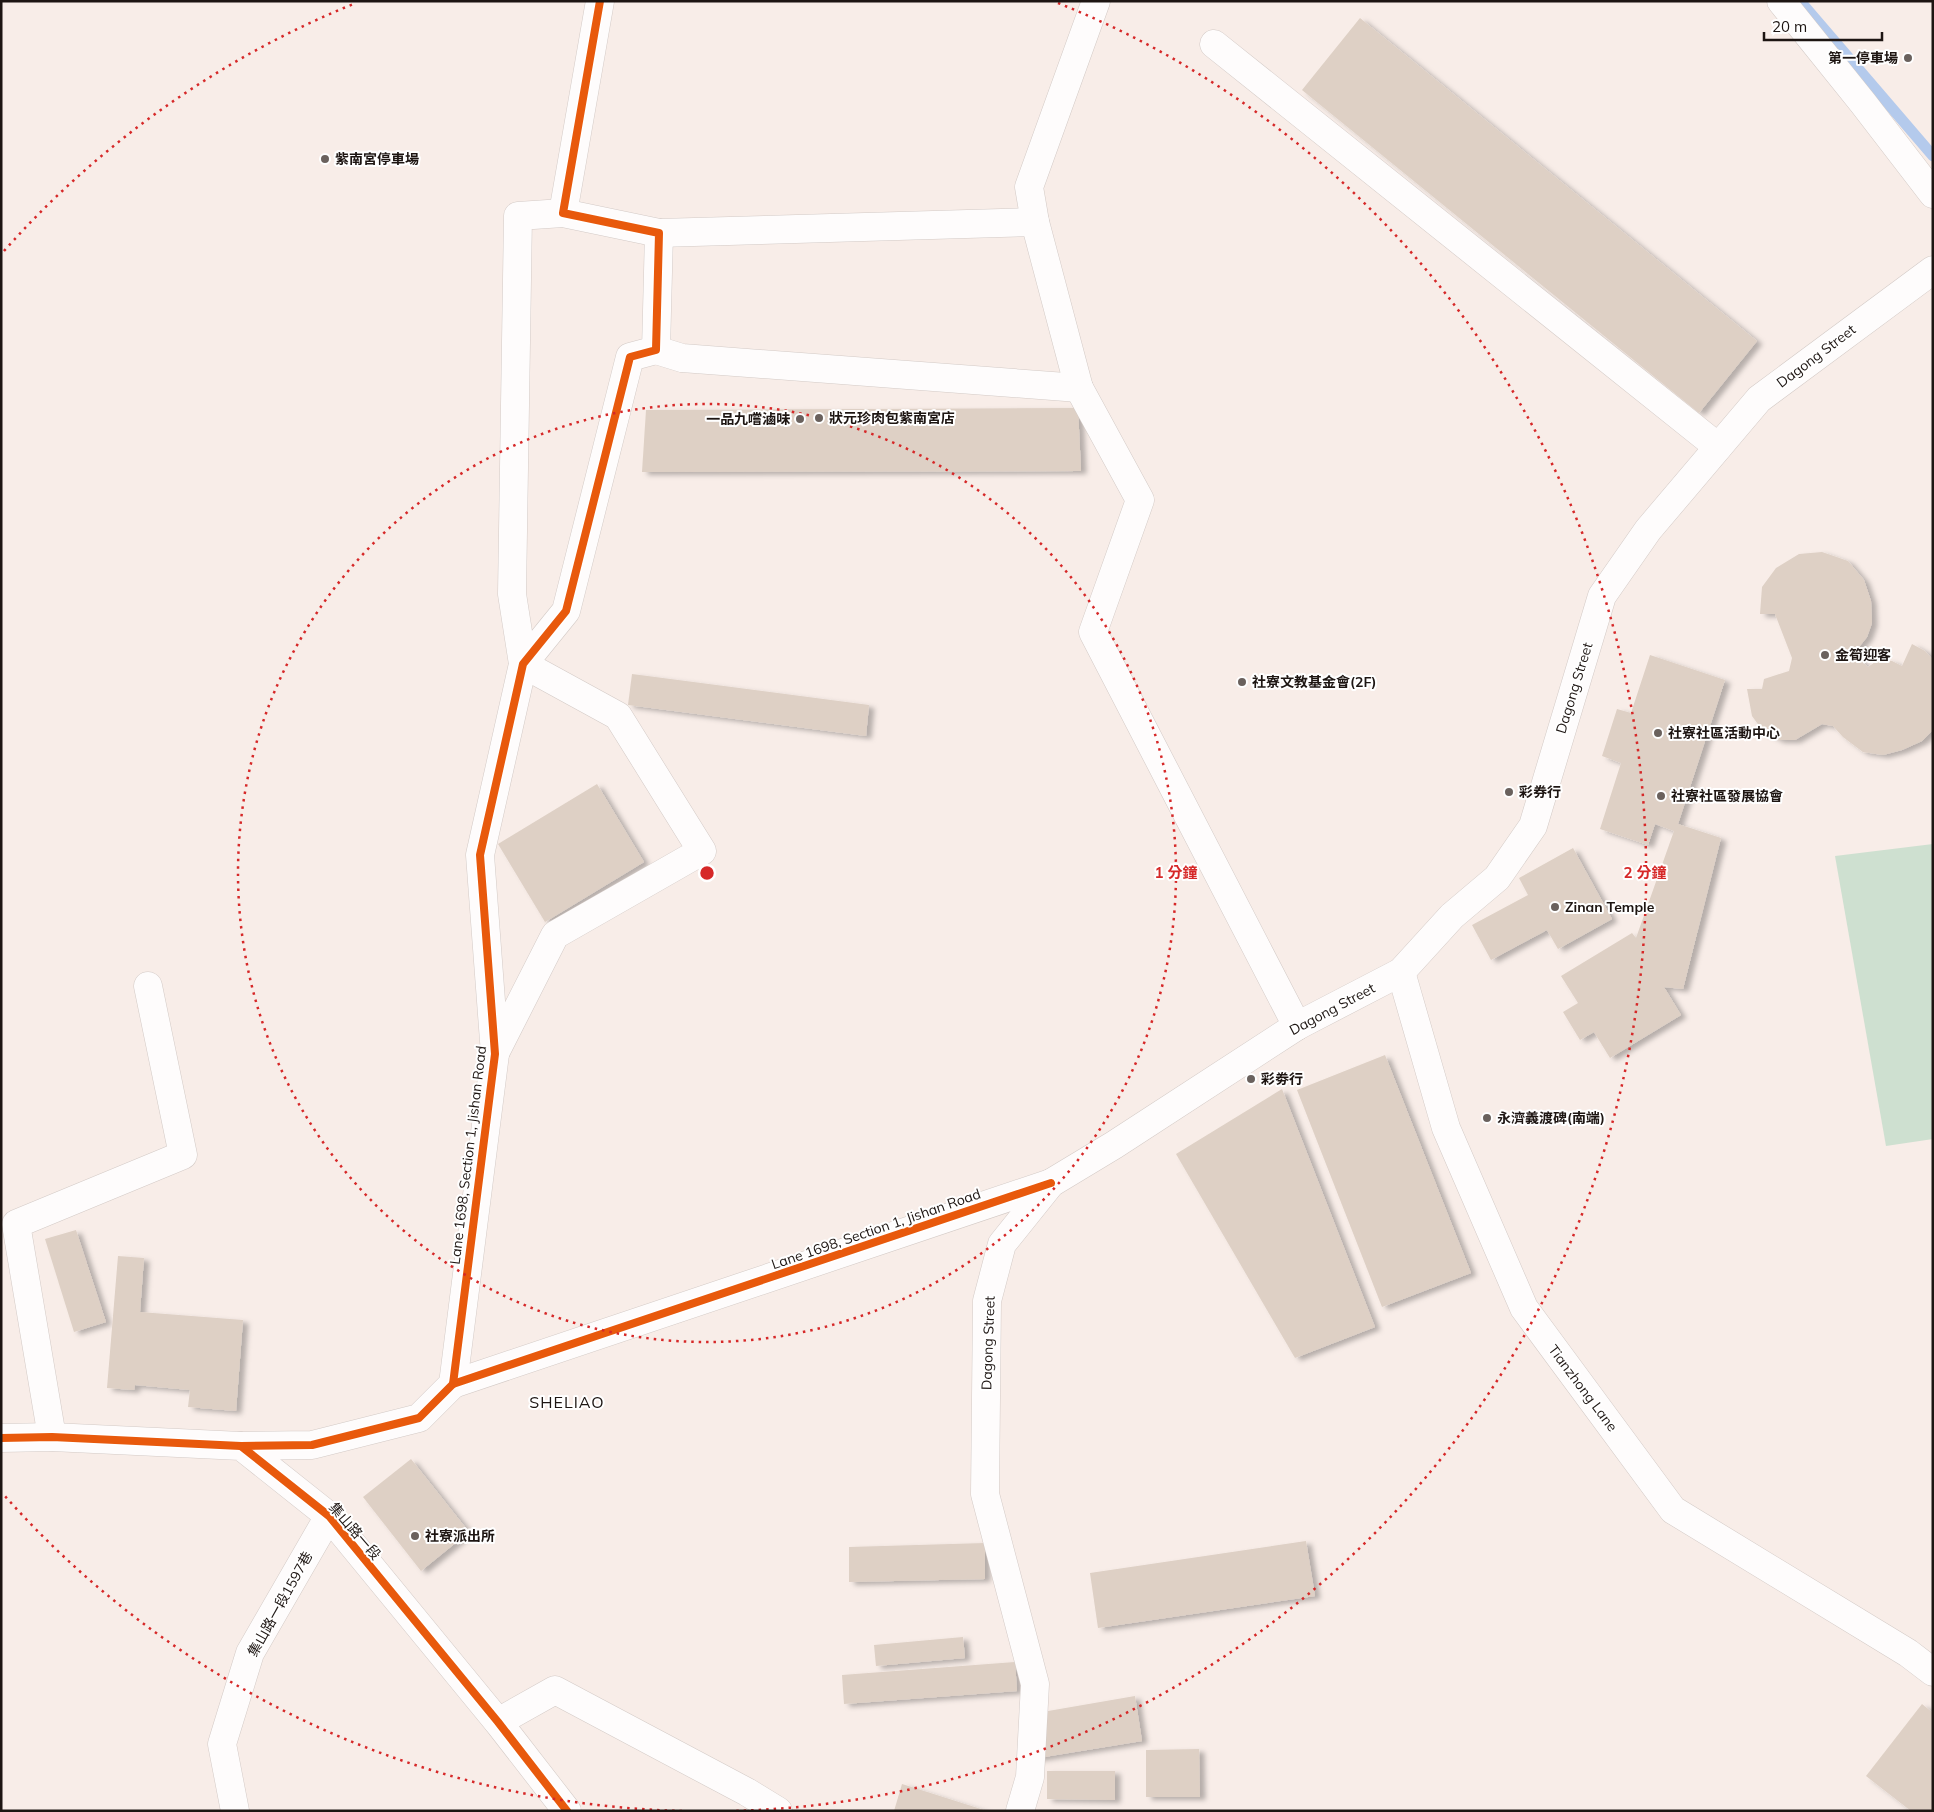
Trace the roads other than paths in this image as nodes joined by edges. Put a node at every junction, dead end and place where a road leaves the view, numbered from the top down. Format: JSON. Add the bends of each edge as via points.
{"nodes":[{"id":1,"x":600,"y":1,"type":"edge"},
{"id":2,"x":1096,"y":1,"type":"edge"},
{"id":3,"x":1781,"y":1,"type":"edge"},
{"id":4,"x":1214,"y":44,"type":"dead end"},
{"id":5,"x":1933,"y":194,"type":"edge"},
{"id":6,"x":563,"y":213,"type":"junction"},
{"id":7,"x":1035,"y":222,"type":"junction"},
{"id":8,"x":659,"y":233,"type":"junction"},
{"id":9,"x":1933,"y":270,"type":"edge"},
{"id":10,"x":656,"y":350,"type":"junction"},
{"id":11,"x":1079,"y":388,"type":"junction"},
{"id":12,"x":1718,"y":447,"type":"junction"},
{"id":13,"x":523,"y":664,"type":"junction"},
{"id":14,"x":1401,"y":972,"type":"junction"},
{"id":15,"x":148,"y":986,"type":"dead end"},
{"id":16,"x":1297,"y":1026,"type":"junction"},
{"id":17,"x":495,"y":1054,"type":"junction"},
{"id":18,"x":1051,"y":1183,"type":"junction"},
{"id":19,"x":453,"y":1384,"type":"junction"},
{"id":20,"x":52,"y":1437,"type":"junction"},
{"id":21,"x":1,"y":1438,"type":"edge"},
{"id":22,"x":241,"y":1446,"type":"junction"},
{"id":23,"x":329,"y":1516,"type":"junction"},
{"id":24,"x":1933,"y":1672,"type":"edge"},
{"id":25,"x":498,"y":1722,"type":"junction"},
{"id":26,"x":235,"y":1811,"type":"edge"},
{"id":27,"x":567,"y":1811,"type":"edge"},
{"id":28,"x":778,"y":1811,"type":"edge"},
{"id":29,"x":1020,"y":1811,"type":"edge"}],
"edges":[{"from":1,"to":6,"type":"street"},
{"from":2,"to":7,"type":"street","via":[[1029,187]]},
{"from":3,"to":5,"type":"street"},
{"from":4,"to":12,"type":"street"},
{"from":6,"to":8,"type":"street"},
{"from":6,"to":13,"type":"street","via":[[518,216],[512,594]]},
{"from":7,"to":8,"type":"street"},
{"from":7,"to":11,"type":"street"},
{"from":8,"to":10,"type":"street"},
{"from":9,"to":12,"type":"street","name":"Dagong Street","via":[[1759,399]]},
{"from":10,"to":11,"type":"street","via":[[682,358]]},
{"from":10,"to":13,"type":"street","via":[[630,357],[566,611]]},
{"from":11,"to":16,"type":"street","via":[[1140,500],[1094,632]]},
{"from":12,"to":14,"type":"street","name":"Dagong Street","via":[[1648,530],[1602,596],[1533,826],[1497,878],[1452,916]]},
{"from":13,"to":17,"type":"street","name":"Lane 1698, Section 1, Jishan Road","via":[[480,856]]},
{"from":13,"to":17,"type":"street","via":[[618,716],[702,851],[555,935]]},
{"from":14,"to":16,"type":"street","name":"Dagong Street"},
{"from":14,"to":24,"type":"street","name":"Tianzhong Lane","via":[[1446,1128],[1524,1308],[1673,1510],[1908,1653]]},
{"from":15,"to":20,"type":"street","via":[[183,1156],[16,1224]]},
{"from":16,"to":18,"type":"street","name":"Dagong Street"},
{"from":17,"to":19,"type":"street","name":"Lane 1698, Section 1, Jishan Road"},
{"from":18,"to":19,"type":"street","name":"Lane 1698, Section 1, Jishan Road"},
{"from":18,"to":29,"type":"street","name":"Dagong Street","via":[[1002,1244],[987,1301],[985,1494],[1035,1684],[1030,1777]]},
{"from":19,"to":22,"type":"street","name":"Lane 1698, Section 1, Jishan Road","via":[[419,1418],[312,1445]]},
{"from":20,"to":21,"type":"street"},
{"from":20,"to":22,"type":"street"},
{"from":22,"to":23,"type":"street","name":"集山路一段"},
{"from":23,"to":25,"type":"street","name":"集山路一段"},
{"from":23,"to":26,"type":"street","name":"集山路一段1597巷","via":[[250,1654],[222,1744]]},
{"from":25,"to":27,"type":"street","name":"集山路一段"},
{"from":25,"to":28,"type":"street","via":[[556,1690]]}]}
